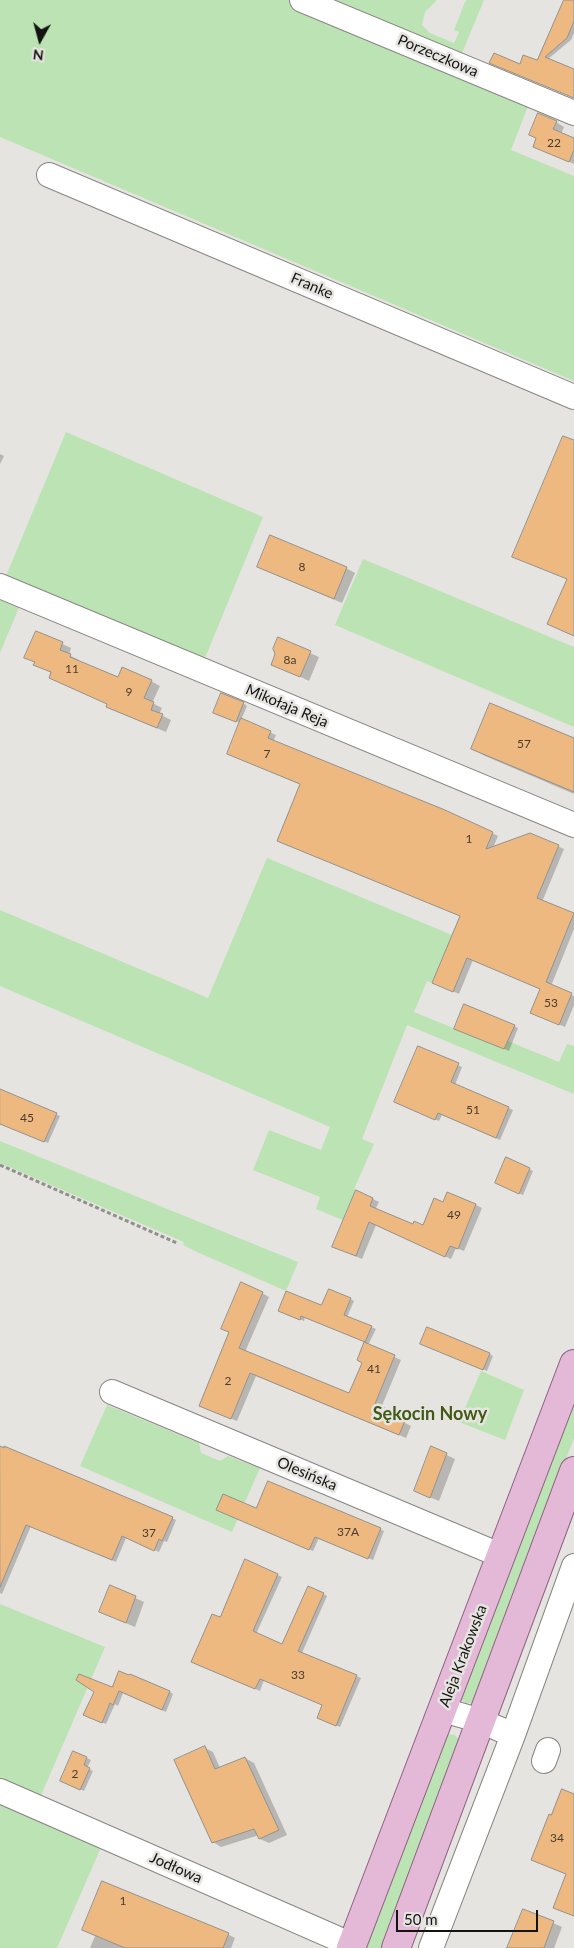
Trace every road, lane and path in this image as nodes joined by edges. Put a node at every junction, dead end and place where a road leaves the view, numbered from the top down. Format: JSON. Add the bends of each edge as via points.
{"nodes":[{"id":1,"x":302,"y":0,"type":"edge"},
{"id":2,"x":574,"y":113,"type":"edge"},
{"id":3,"x":49,"y":175,"type":"dead end"},
{"id":4,"x":574,"y":397,"type":"edge"},
{"id":5,"x":0,"y":586,"type":"edge"},
{"id":6,"x":574,"y":825,"type":"edge"},
{"id":7,"x":0,"y":1165,"type":"edge"},
{"id":8,"x":177,"y":1243,"type":"dead end"},
{"id":9,"x":574,"y":1364,"type":"edge"},
{"id":10,"x":112,"y":1392,"type":"dead end"},
{"id":11,"x":574,"y":1472,"type":"edge"},
{"id":12,"x":502,"y":1556,"type":"junction"},
{"id":13,"x":574,"y":1566,"type":"edge"},
{"id":14,"x":442,"y":1710,"type":"junction"},
{"id":15,"x":481,"y":1721,"type":"junction"},
{"id":16,"x":513,"y":1735,"type":"junction"},
{"id":17,"x":0,"y":1791,"type":"edge"},
{"id":18,"x":406,"y":1921,"type":"junction"},
{"id":19,"x":434,"y":1940,"type":"edge"},
{"id":20,"x":352,"y":1946,"type":"edge"},
{"id":21,"x":396,"y":1948,"type":"edge"}],
"edges":[{"from":1,"to":2,"type":"street","name":"Porzeczkowa"},
{"from":3,"to":4,"type":"street","name":"Franke"},
{"from":5,"to":6,"type":"street","name":"Mikołaja Reja"},
{"from":7,"to":8,"type":"path"},
{"from":9,"to":12,"type":"main road","name":"Aleja Krakowska"},
{"from":10,"to":12,"type":"street","name":"Olesińska"},
{"from":11,"to":15,"type":"main road"},
{"from":12,"to":14,"type":"main road","name":"Aleja Krakowska"},
{"from":13,"to":16,"type":"street"},
{"from":14,"to":15,"type":"street"},
{"from":14,"to":20,"type":"main road","name":"Aleja Krakowska"},
{"from":15,"to":16,"type":"street"},
{"from":15,"to":18,"type":"main road"},
{"from":16,"to":19,"type":"street"},
{"from":17,"to":20,"type":"street","name":"Jodłowa"},
{"from":18,"to":19,"type":"street"},
{"from":18,"to":21,"type":"main road"}]}
